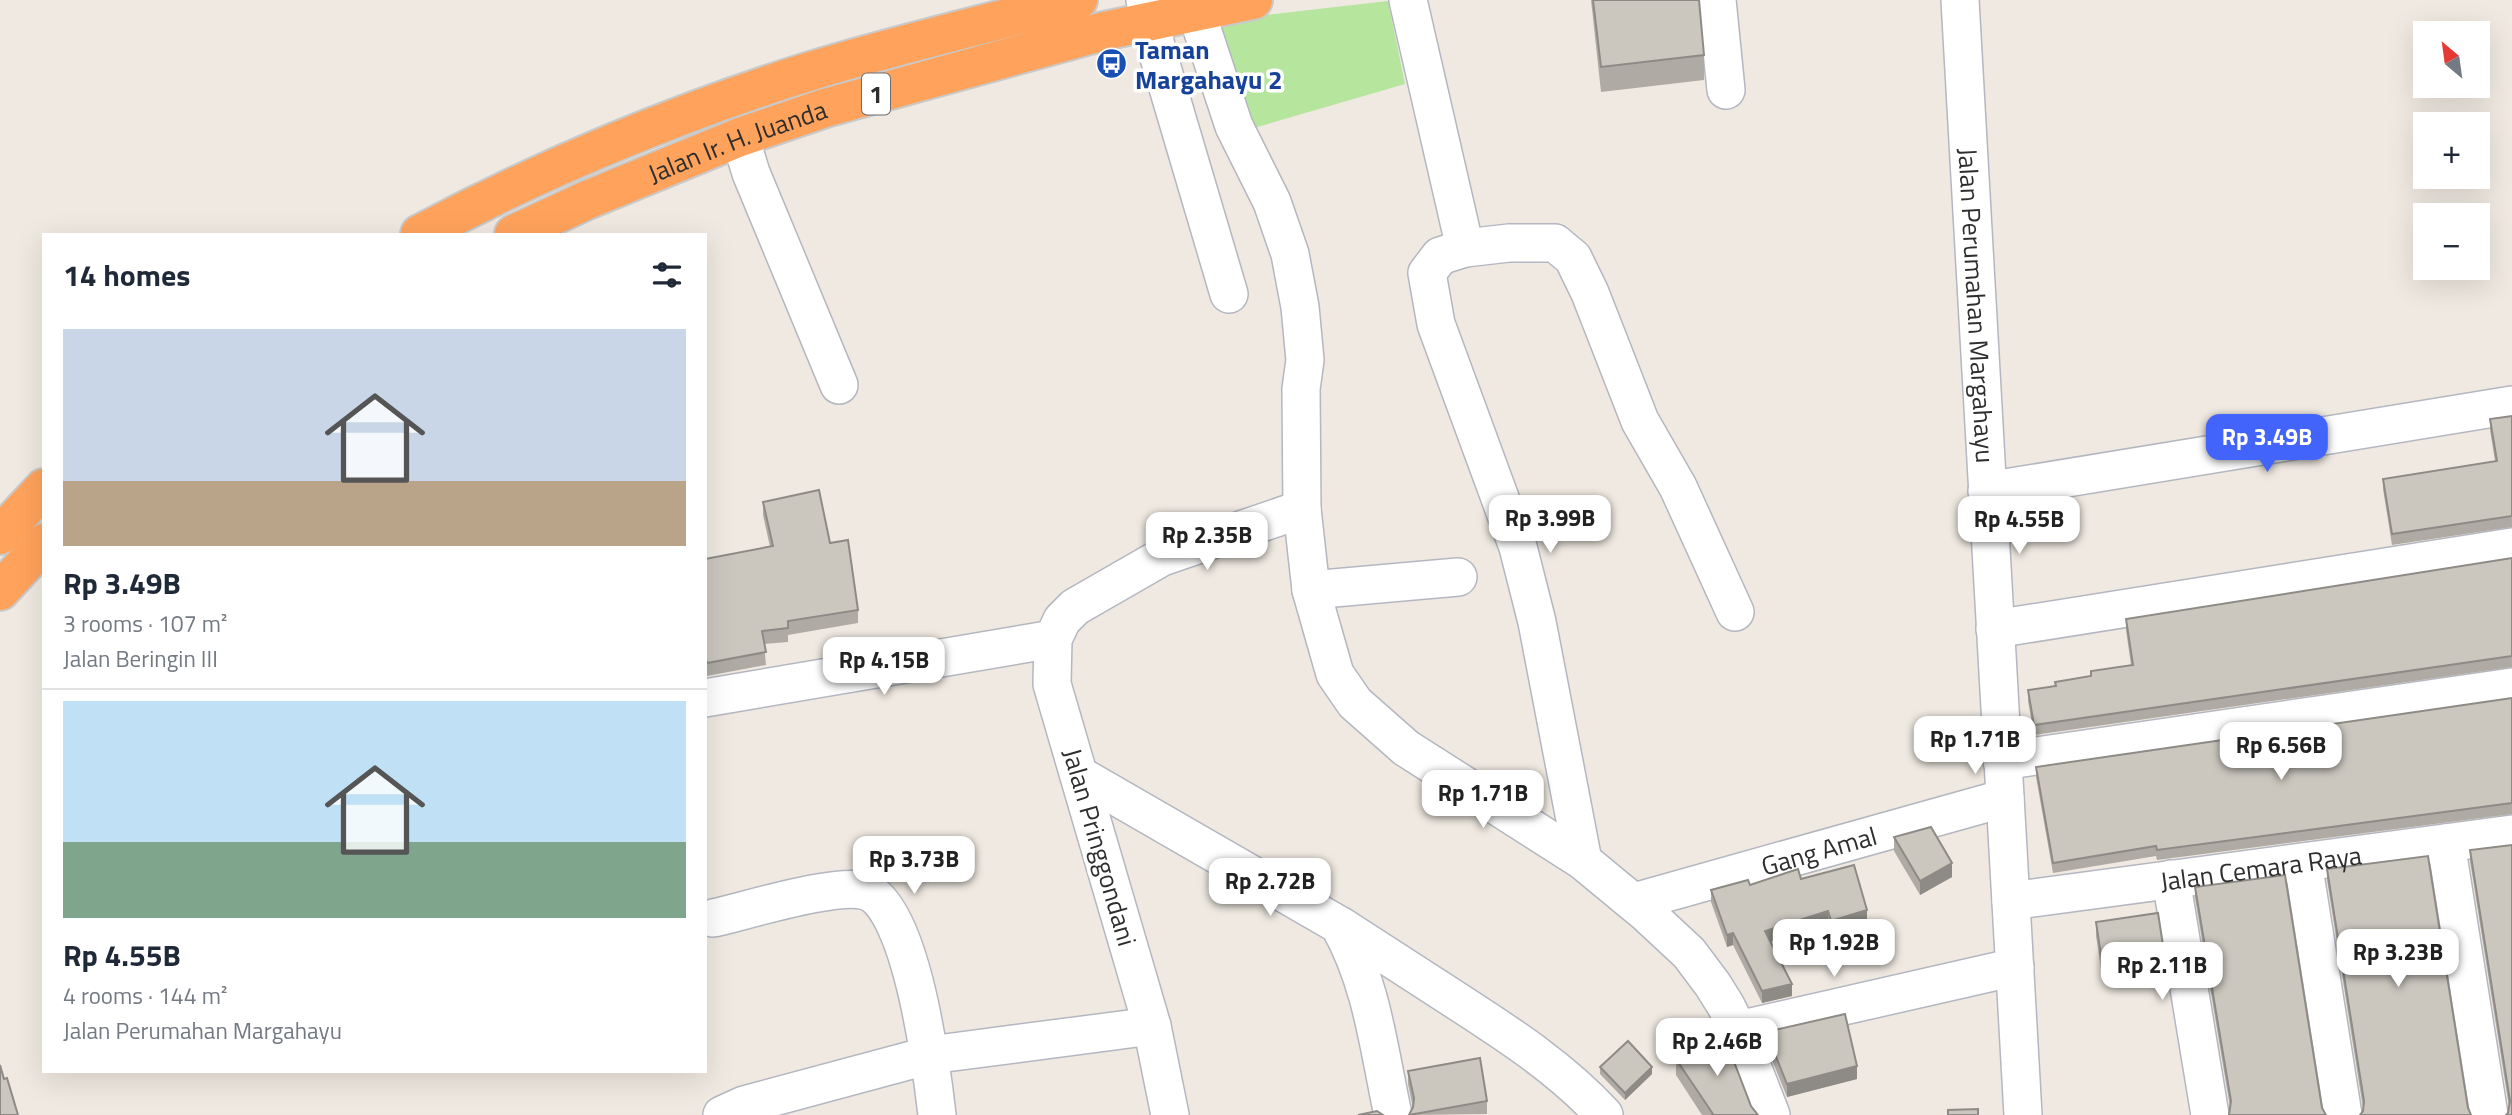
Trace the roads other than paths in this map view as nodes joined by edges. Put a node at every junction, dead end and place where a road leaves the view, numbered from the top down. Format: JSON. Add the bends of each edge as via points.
{"nodes":[{"id":1,"x":1078,"y":0,"type":"edge"},
{"id":2,"x":1253,"y":0,"type":"edge"},
{"id":3,"x":1408,"y":0,"type":"edge"},
{"id":4,"x":1717,"y":0,"type":"edge"},
{"id":5,"x":1961,"y":0,"type":"edge"},
{"id":6,"x":1148,"y":11,"type":"edge"},
{"id":7,"x":1196,"y":11,"type":"junction"},
{"id":8,"x":1726,"y":90,"type":"dead end"},
{"id":9,"x":740,"y":137,"type":"junction"},
{"id":10,"x":422,"y":233,"type":"edge"},
{"id":11,"x":516,"y":233,"type":"edge"},
{"id":12,"x":1465,"y":248,"type":"junction"},
{"id":13,"x":1229,"y":294,"type":"dead end"},
{"id":14,"x":839,"y":385,"type":"dead end"},
{"id":15,"x":2512,"y":405,"type":"edge"},
{"id":16,"x":42,"y":490,"type":"edge"},
{"id":17,"x":1987,"y":491,"type":"junction"},
{"id":18,"x":1301,"y":509,"type":"junction"},
{"id":19,"x":0,"y":536,"type":"edge"},
{"id":20,"x":42,"y":544,"type":"edge"},
{"id":21,"x":2512,"y":547,"type":"edge"},
{"id":22,"x":1458,"y":577,"type":"dead end"},
{"id":23,"x":1311,"y":590,"type":"junction"},
{"id":24,"x":0,"y":591,"type":"edge"},
{"id":25,"x":1735,"y":612,"type":"dead end"},
{"id":26,"x":1995,"y":629,"type":"junction"},
{"id":27,"x":1053,"y":639,"type":"junction"},
{"id":28,"x":2512,"y":687,"type":"edge"},
{"id":29,"x":707,"y":698,"type":"edge"},
{"id":30,"x":2002,"y":761,"type":"junction"},
{"id":31,"x":1079,"y":775,"type":"junction"},
{"id":32,"x":2005,"y":798,"type":"junction"},
{"id":33,"x":2512,"y":834,"type":"edge"},
{"id":34,"x":2446,"y":843,"type":"junction"},
{"id":35,"x":1583,"y":861,"type":"junction"},
{"id":36,"x":2303,"y":862,"type":"junction"},
{"id":37,"x":2171,"y":879,"type":"junction"},
{"id":38,"x":2011,"y":901,"type":"junction"},
{"id":39,"x":1634,"y":902,"type":"junction"},
{"id":40,"x":713,"y":918,"type":"dead end"},
{"id":41,"x":1339,"y":925,"type":"junction"},
{"id":42,"x":2015,"y":967,"type":"junction"},
{"id":43,"x":1152,"y":1026,"type":"junction"},
{"id":44,"x":1738,"y":1030,"type":"junction"},
{"id":45,"x":930,"y":1055,"type":"junction"},
{"id":46,"x":722,"y":1115,"type":"edge"},
{"id":47,"x":937,"y":1115,"type":"edge"},
{"id":48,"x":1170,"y":1115,"type":"edge"},
{"id":49,"x":1393,"y":1115,"type":"edge"},
{"id":50,"x":1604,"y":1115,"type":"edge"},
{"id":51,"x":1771,"y":1115,"type":"edge"},
{"id":52,"x":2023,"y":1115,"type":"edge"},
{"id":53,"x":2210,"y":1115,"type":"edge"},
{"id":54,"x":2343,"y":1115,"type":"edge"},
{"id":55,"x":2489,"y":1115,"type":"edge"}],
"edges":[{"from":1,"to":10,"type":"highway","name":"Jalan Ir. H. Juanda","number":"1","via":[[825,67],[725,100],[571,161]]},
{"from":2,"to":7,"type":"highway","name":"Jalan Ir. H. Juanda","number":"1"},
{"from":3,"to":12,"type":"street"},
{"from":4,"to":8,"type":"street"},
{"from":5,"to":17,"type":"street","name":"Jalan Perumahan Margahayu"},
{"from":6,"to":7,"type":"highway","name":"Jalan Ir. H. Juanda","number":"1"},
{"from":6,"to":9,"type":"highway","name":"Jalan Ir. H. Juanda","number":"1","via":[[1104,31],[825,108]]},
{"from":6,"to":13,"type":"street"},
{"from":7,"to":18,"type":"street","via":[[1234,126],[1272,202],[1290,254],[1305,360]]},
{"from":9,"to":11,"type":"highway","name":"Jalan Ir. H. Juanda","number":"1"},
{"from":9,"to":14,"type":"street"},
{"from":12,"to":25,"type":"street","via":[[1555,243],[1573,258],[1640,421],[1678,487]]},
{"from":12,"to":35,"type":"street","via":[[1440,256],[1427,273],[1430,293],[1436,324],[1518,547]]},
{"from":15,"to":17,"type":"street"},
{"from":16,"to":19,"type":"highway"},
{"from":17,"to":26,"type":"street","name":"Jalan Perumahan Margahayu"},
{"from":18,"to":23,"type":"street"},
{"from":18,"to":27,"type":"street","via":[[1162,557],[1069,613]]},
{"from":20,"to":24,"type":"highway"},
{"from":21,"to":26,"type":"street"},
{"from":22,"to":23,"type":"street"},
{"from":23,"to":35,"type":"street","via":[[1335,674],[1355,703],[1406,748]]},
{"from":26,"to":30,"type":"street","name":"Jalan Perumahan Margahayu"},
{"from":27,"to":29,"type":"street"},
{"from":27,"to":31,"type":"street","name":"Jalan Pringgondani","via":[[1052,684]]},
{"from":28,"to":30,"type":"street"},
{"from":30,"to":32,"type":"street","name":"Jalan Perumahan Margahayu"},
{"from":31,"to":41,"type":"street"},
{"from":31,"to":43,"type":"street","name":"Jalan Pringgondani"},
{"from":32,"to":38,"type":"street","name":"Jalan Perumahan Margahayu"},
{"from":32,"to":39,"type":"street","name":"Gang Amal"},
{"from":33,"to":34,"type":"street","name":"Jalan Cemara Raya"},
{"from":34,"to":36,"type":"street","name":"Jalan Cemara Raya"},
{"from":34,"to":55,"type":"street"},
{"from":35,"to":39,"type":"street"},
{"from":36,"to":37,"type":"street","name":"Jalan Cemara Raya"},
{"from":36,"to":54,"type":"street"},
{"from":37,"to":38,"type":"street","name":"Jalan Cemara Raya"},
{"from":37,"to":53,"type":"street"},
{"from":38,"to":42,"type":"street","name":"Jalan Perumahan Margahayu"},
{"from":39,"to":44,"type":"street","via":[[1689,953]]},
{"from":40,"to":45,"type":"street","via":[[829,890],[867,891],[888,908],[905,947]]},
{"from":41,"to":49,"type":"street","via":[[1364,979]]},
{"from":41,"to":50,"type":"street","via":[[1506,1033]]},
{"from":42,"to":44,"type":"street"},
{"from":42,"to":52,"type":"street","name":"Jalan Perumahan Margahayu"},
{"from":43,"to":45,"type":"street"},
{"from":43,"to":48,"type":"street","name":"Jalan Pringgondani"},
{"from":44,"to":51,"type":"street"},
{"from":45,"to":46,"type":"street","via":[[744,1105]]},
{"from":45,"to":47,"type":"street"}]}
